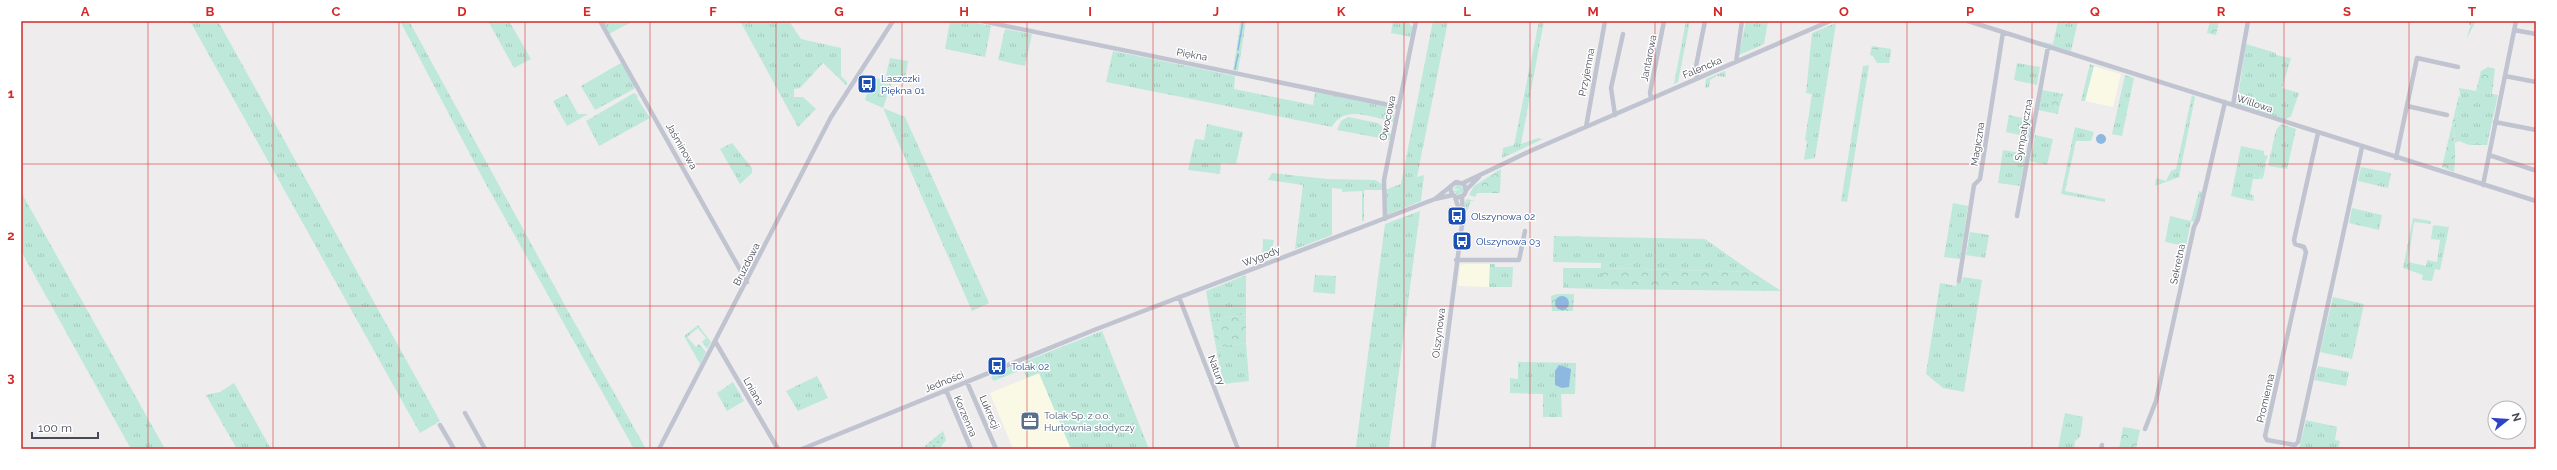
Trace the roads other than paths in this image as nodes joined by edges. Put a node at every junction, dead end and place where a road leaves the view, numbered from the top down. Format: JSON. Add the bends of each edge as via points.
{"nodes":[{"id":1,"x":600,"y":21,"type":"edge"},
{"id":2,"x":893,"y":21,"type":"edge"},
{"id":3,"x":982,"y":21,"type":"edge"},
{"id":4,"x":1415,"y":21,"type":"edge"},
{"id":5,"x":1605,"y":21,"type":"edge"},
{"id":6,"x":1664,"y":21,"type":"edge"},
{"id":7,"x":1705,"y":21,"type":"edge"},
{"id":8,"x":1742,"y":21,"type":"edge"},
{"id":9,"x":1830,"y":21,"type":"edge"},
{"id":10,"x":1968,"y":21,"type":"edge"},
{"id":11,"x":2248,"y":21,"type":"edge"},
{"id":12,"x":2516,"y":21,"type":"edge"},
{"id":13,"x":2514,"y":30,"type":"junction"},
{"id":14,"x":2003,"y":32,"type":"junction"},
{"id":15,"x":1623,"y":34,"type":"dead end"},
{"id":16,"x":2536,"y":34,"type":"edge"},
{"id":17,"x":2048,"y":47,"type":"junction"},
{"id":18,"x":1736,"y":62,"type":"junction"},
{"id":19,"x":2458,"y":67,"type":"dead end"},
{"id":20,"x":2505,"y":76,"type":"junction"},
{"id":21,"x":1697,"y":78,"type":"junction"},
{"id":22,"x":2536,"y":82,"type":"edge"},
{"id":23,"x":1651,"y":98,"type":"junction"},
{"id":24,"x":2225,"y":102,"type":"junction"},
{"id":25,"x":2233,"y":105,"type":"junction"},
{"id":26,"x":2407,"y":106,"type":"junction"},
{"id":27,"x":1399,"y":107,"type":"junction"},
{"id":28,"x":1615,"y":114,"type":"junction"},
{"id":29,"x":2447,"y":115,"type":"dead end"},
{"id":30,"x":2495,"y":122,"type":"junction"},
{"id":31,"x":1584,"y":128,"type":"junction"},
{"id":32,"x":2536,"y":130,"type":"edge"},
{"id":33,"x":2318,"y":133,"type":"junction"},
{"id":34,"x":2362,"y":147,"type":"junction"},
{"id":35,"x":2489,"y":155,"type":"junction"},
{"id":36,"x":2396,"y":158,"type":"junction"},
{"id":37,"x":2534,"y":170,"type":"dead end"},
{"id":38,"x":1479,"y":177,"type":"junction"},
{"id":39,"x":1463,"y":183,"type":"junction"},
{"id":40,"x":2483,"y":185,"type":"junction"},
{"id":41,"x":1450,"y":188,"type":"junction"},
{"id":42,"x":1466,"y":189,"type":"junction"},
{"id":43,"x":1454,"y":196,"type":"junction"},
{"id":44,"x":1462,"y":197,"type":"junction"},
{"id":45,"x":1435,"y":199,"type":"junction"},
{"id":46,"x":2536,"y":201,"type":"edge"},
{"id":47,"x":2017,"y":216,"type":"dead end"},
{"id":48,"x":1462,"y":218,"type":"junction"},
{"id":49,"x":1385,"y":219,"type":"junction"},
{"id":50,"x":1526,"y":231,"type":"dead end"},
{"id":51,"x":1456,"y":260,"type":"junction"},
{"id":52,"x":1959,"y":281,"type":"dead end"},
{"id":53,"x":747,"y":282,"type":"junction"},
{"id":54,"x":1179,"y":297,"type":"junction"},
{"id":55,"x":1094,"y":330,"type":"joint"},
{"id":56,"x":715,"y":341,"type":"junction"},
{"id":57,"x":967,"y":382,"type":"junction"},
{"id":58,"x":946,"y":390,"type":"junction"},
{"id":59,"x":465,"y":412,"type":"dead end"},
{"id":60,"x":440,"y":425,"type":"dead end"},
{"id":61,"x":2145,"y":429,"type":"dead end"},
{"id":62,"x":454,"y":449,"type":"edge"},
{"id":63,"x":485,"y":449,"type":"edge"},
{"id":64,"x":659,"y":449,"type":"edge"},
{"id":65,"x":778,"y":449,"type":"edge"},
{"id":66,"x":802,"y":449,"type":"edge"},
{"id":67,"x":970,"y":449,"type":"edge"},
{"id":68,"x":996,"y":449,"type":"edge"},
{"id":69,"x":1238,"y":449,"type":"edge"},
{"id":70,"x":1434,"y":449,"type":"edge"}],
"edges":[{"from":1,"to":53,"type":"street","name":"Jaśminowa"},
{"from":2,"to":53,"type":"street","name":"Bruzdowa","via":[[848,88]]},
{"from":3,"to":27,"type":"street","name":"Piękna"},
{"from":4,"to":27,"type":"street","name":"Owocowa"},
{"from":5,"to":31,"type":"street","name":"Przyjemna"},
{"from":6,"to":23,"type":"street","name":"Jantarowa"},
{"from":7,"to":21,"type":"street","via":[[1695,71]]},
{"from":8,"to":18,"type":"street"},
{"from":9,"to":18,"type":"street","name":"Falencka"},
{"from":10,"to":14,"type":"street","name":"Willowa"},
{"from":11,"to":25,"type":"street"},
{"from":12,"to":13,"type":"street"},
{"from":13,"to":16,"type":"street"},
{"from":13,"to":20,"type":"street"},
{"from":14,"to":17,"type":"street","name":"Willowa"},
{"from":14,"to":52,"type":"street","name":"Magiczna","via":[[1980,179],[1974,185]]},
{"from":15,"to":28,"type":"street","via":[[1611,88]]},
{"from":17,"to":24,"type":"street","name":"Willowa"},
{"from":17,"to":47,"type":"street","name":"Sympatyczna"},
{"from":18,"to":21,"type":"street","name":"Falencka"},
{"from":19,"to":26,"type":"street","via":[[2417,58]]},
{"from":20,"to":22,"type":"street"},
{"from":20,"to":30,"type":"street"},
{"from":21,"to":23,"type":"street","name":"Falencka"},
{"from":23,"to":28,"type":"street","name":"Falencka"},
{"from":24,"to":25,"type":"street","name":"Willowa"},
{"from":24,"to":61,"type":"street","name":"Sekretna","via":[[2194,227],[2156,401]]},
{"from":25,"to":33,"type":"street","name":"Willowa"},
{"from":26,"to":29,"type":"street"},
{"from":26,"to":36,"type":"street"},
{"from":27,"to":49,"type":"street","name":"Owocowa","via":[[1384,180]]},
{"from":28,"to":31,"type":"street","name":"Falencka"},
{"from":30,"to":32,"type":"street"},
{"from":30,"to":35,"type":"street"},
{"from":31,"to":38,"type":"street","via":[[1506,162]]},
{"from":33,"to":34,"type":"street","name":"Willowa"},
{"from":33,"to":34,"type":"street","name":"Promienna","via":[[2294,240],[2295,244],[2304,247],[2306,252],[2265,436],[2267,440],[2295,445],[2298,442]]},
{"from":34,"to":36,"type":"street","name":"Willowa"},
{"from":35,"to":37,"type":"street"},
{"from":35,"to":40,"type":"street"},
{"from":36,"to":40,"type":"street","name":"Willowa"},
{"from":38,"to":39,"type":"street"},
{"from":38,"to":42,"type":"street"},
{"from":39,"to":41,"type":"street","via":[[1456,182]]},
{"from":39,"to":42,"type":"street"},
{"from":40,"to":46,"type":"street","name":"Willowa"},
{"from":41,"to":43,"type":"street"},
{"from":41,"to":45,"type":"street","name":"Wygody"},
{"from":42,"to":44,"type":"street"},
{"from":43,"to":44,"type":"street"},
{"from":43,"to":45,"type":"street","name":"Wygody"},
{"from":43,"to":48,"type":"street","name":"Olszynowa"},
{"from":44,"to":48,"type":"street","name":"Olszynowa"},
{"from":45,"to":49,"type":"street","name":"Wygody"},
{"from":48,"to":51,"type":"street","name":"Olszynowa"},
{"from":49,"to":54,"type":"street","name":"Wygody"},
{"from":50,"to":51,"type":"street","via":[[1519,260]]},
{"from":51,"to":70,"type":"street","name":"Olszynowa"},
{"from":53,"to":56,"type":"street","name":"Bruzdowa"},
{"from":54,"to":55,"type":"street","name":"Wygody"},
{"from":54,"to":69,"type":"street","name":"Natury"},
{"from":55,"to":57,"type":"street","name":"Jedności"},
{"from":56,"to":64,"type":"street","name":"Bruzdowa"},
{"from":56,"to":65,"type":"street","name":"Lniana"},
{"from":57,"to":58,"type":"street","name":"Jedności"},
{"from":57,"to":68,"type":"street","name":"Lukrecji"},
{"from":58,"to":66,"type":"street","name":"Jedności"},
{"from":58,"to":67,"type":"street","name":"Korzenna"},
{"from":59,"to":63,"type":"street"},
{"from":60,"to":62,"type":"street"}]}
